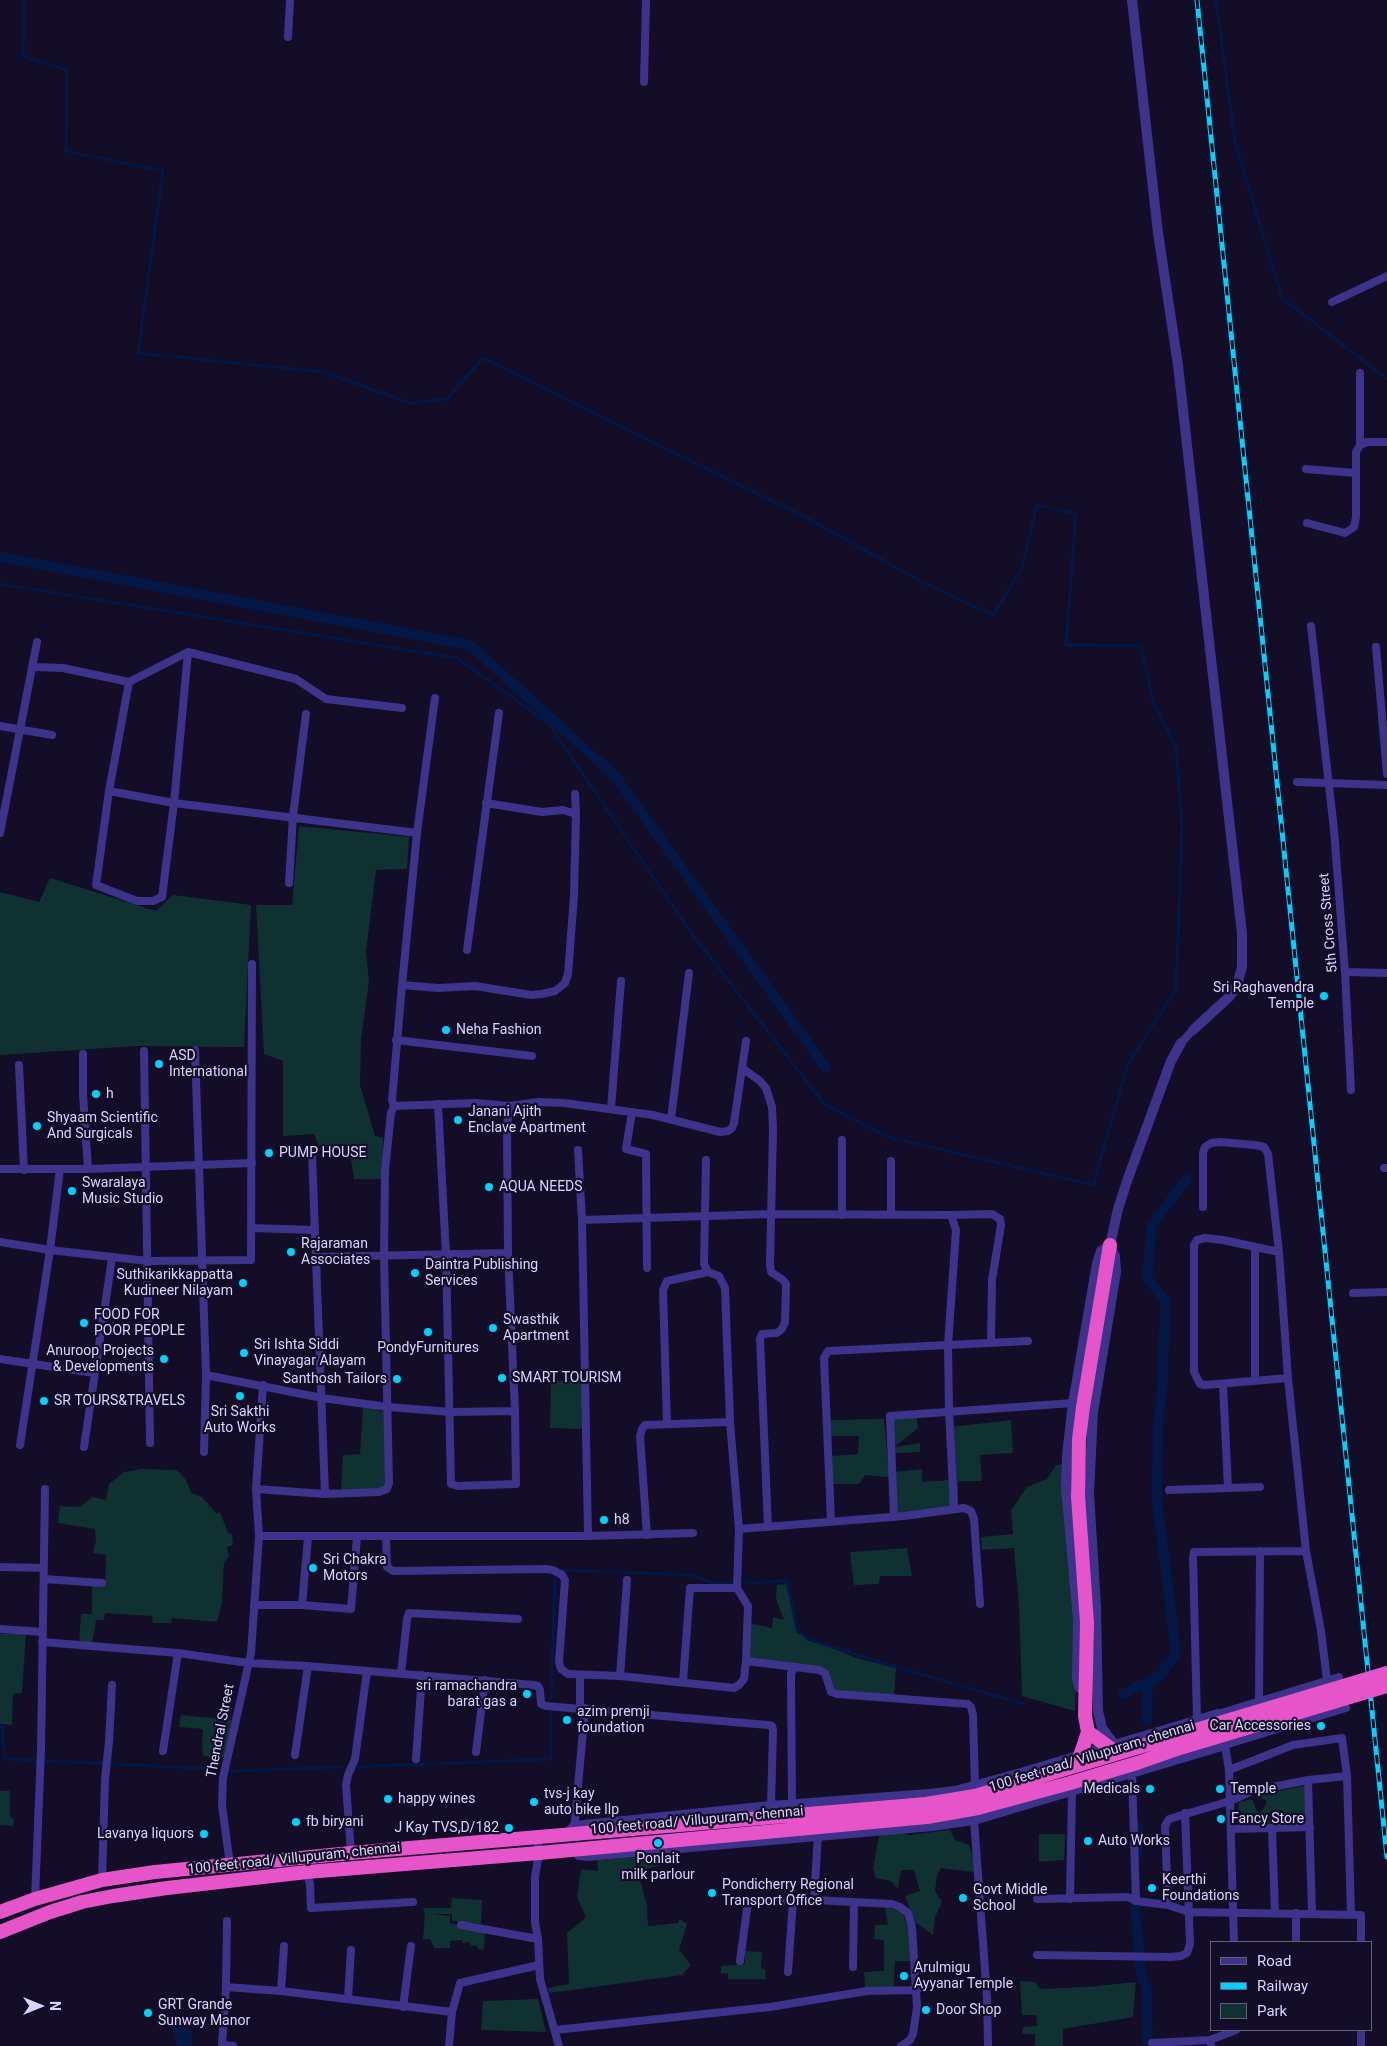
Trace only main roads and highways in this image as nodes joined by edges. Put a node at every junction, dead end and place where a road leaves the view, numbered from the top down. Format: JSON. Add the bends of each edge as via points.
{"nodes":[{"id":1,"x":1110,"y":1245,"type":"road end"},
{"id":2,"x":1387,"y":1673,"type":"edge"},
{"id":3,"x":1387,"y":1686,"type":"edge"},
{"id":4,"x":1088,"y":1732,"type":"junction"},
{"id":5,"x":1116,"y":1749,"type":"junction"},
{"id":6,"x":1077,"y":1765,"type":"junction"},
{"id":7,"x":978,"y":1802,"type":"junction"},
{"id":8,"x":0,"y":1912,"type":"edge"},
{"id":9,"x":0,"y":1932,"type":"edge"}],
"edges":[{"from":1,"to":4,"type":"highway","bridge":true,"via":[[1079,1439],[1078,1496],[1088,1624],[1085,1716]]},
{"from":2,"to":5,"type":"highway","name":"100 feet road/ Villupuram, chennai","bridge":true},
{"from":3,"to":7,"type":"highway","name":"100 feet road/ Villupuram, chennai","bridge":true,"via":[[1070,1783]]},
{"from":4,"to":5,"type":"highway","bridge":true},
{"from":4,"to":6,"type":"highway","bridge":true},
{"from":5,"to":6,"type":"highway","name":"100 feet road/ Villupuram, chennai","bridge":true},
{"from":6,"to":7,"type":"highway","name":"100 feet road/ Villupuram, chennai","bridge":true},
{"from":7,"to":8,"type":"highway","name":"100 feet road/ Villupuram, chennai","via":[[572,1832],[537,1838],[230,1865],[102,1880]]},
{"from":7,"to":9,"type":"highway","name":"100 feet road/ Villupuram, chennai","via":[[935,1816],[307,1872],[113,1896],[50,1912]]}]}
